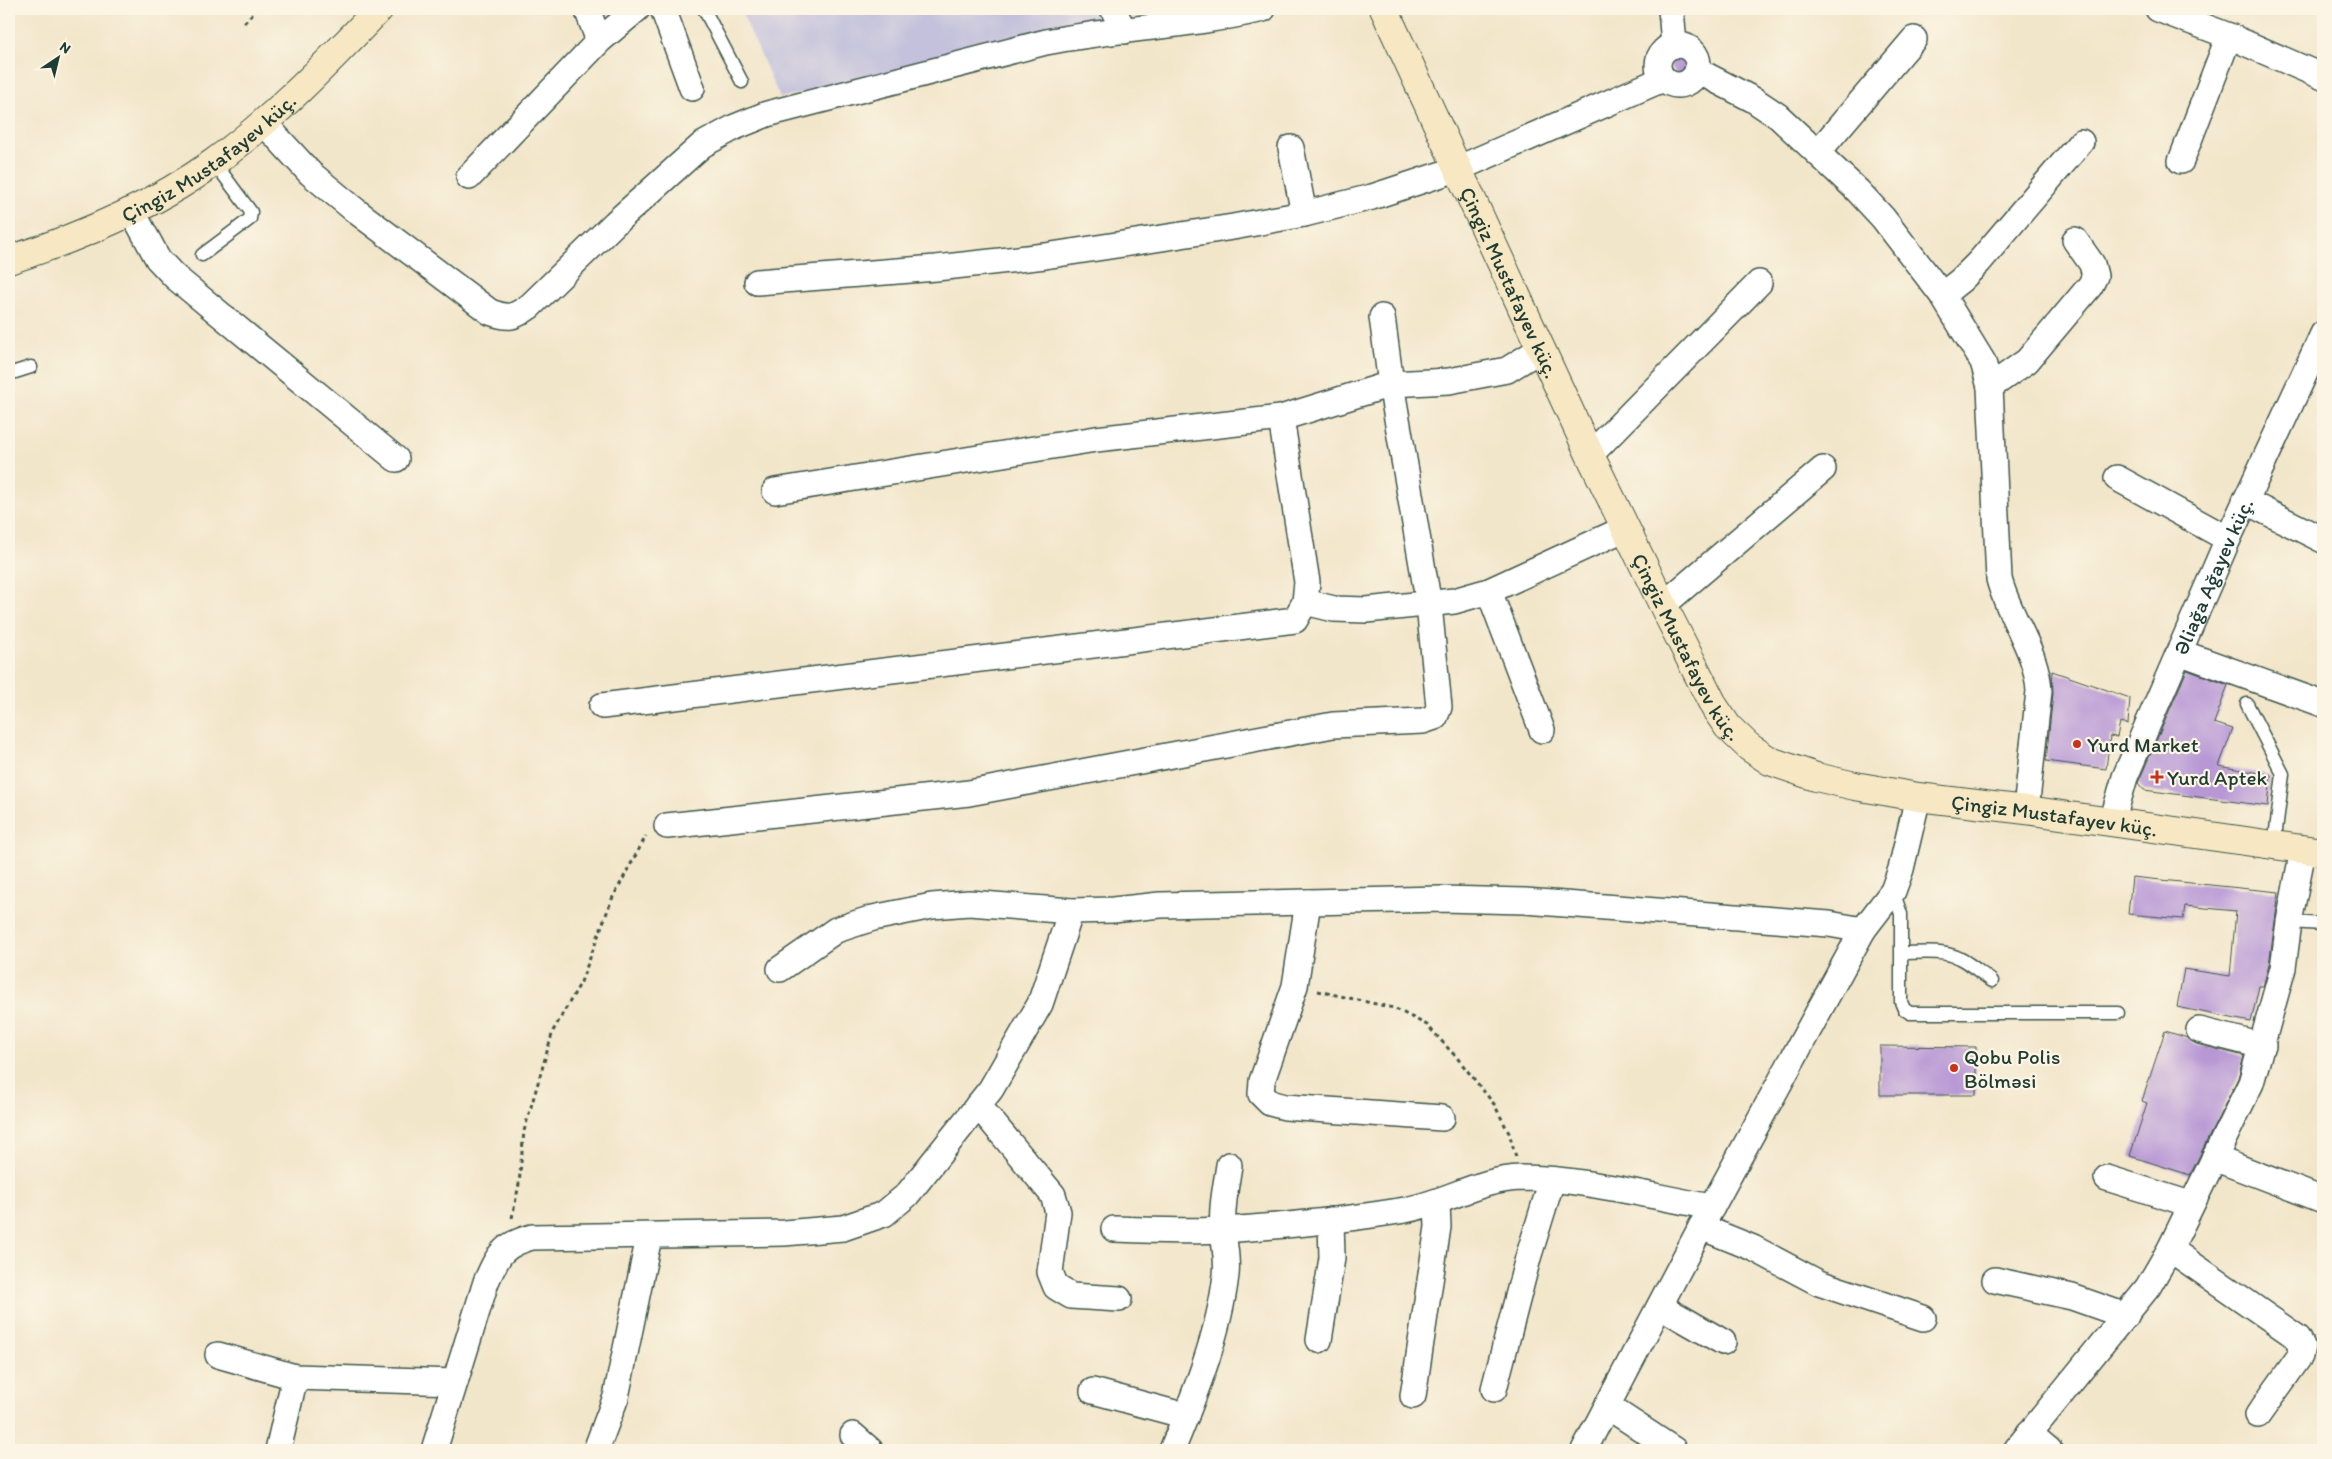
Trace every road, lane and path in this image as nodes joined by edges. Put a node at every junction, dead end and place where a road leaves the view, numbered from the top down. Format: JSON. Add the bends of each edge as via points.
{"nodes":[{"id":1,"x":257,"y":9,"type":"edge"},
{"id":2,"x":379,"y":9,"type":"edge"},
{"id":3,"x":587,"y":9,"type":"edge"},
{"id":4,"x":637,"y":9,"type":"edge"},
{"id":5,"x":663,"y":9,"type":"edge"},
{"id":6,"x":704,"y":9,"type":"edge"},
{"id":7,"x":1113,"y":9,"type":"edge"},
{"id":8,"x":1263,"y":9,"type":"edge"},
{"id":9,"x":1384,"y":9,"type":"edge"},
{"id":10,"x":1671,"y":9,"type":"edge"},
{"id":11,"x":2158,"y":9,"type":"edge"},
{"id":12,"x":244,"y":23,"type":"dead end"},
{"id":13,"x":1124,"y":31,"type":"junction"},
{"id":14,"x":2229,"y":36,"type":"junction"},
{"id":15,"x":1914,"y":39,"type":"dead end"},
{"id":16,"x":599,"y":41,"type":"junction"},
{"id":17,"x":1674,"y":45,"type":"junction"},
{"id":18,"x":1698,"y":71,"type":"junction"},
{"id":19,"x":2323,"y":77,"type":"edge"},
{"id":20,"x":1663,"y":79,"type":"junction"},
{"id":21,"x":742,"y":82,"type":"dead end"},
{"id":22,"x":692,"y":88,"type":"dead end"},
{"id":23,"x":264,"y":122,"type":"junction"},
{"id":24,"x":2081,"y":142,"type":"dead end"},
{"id":25,"x":1291,"y":148,"type":"dead end"},
{"id":26,"x":1818,"y":152,"type":"junction"},
{"id":27,"x":2181,"y":160,"type":"dead end"},
{"id":28,"x":214,"y":162,"type":"junction"},
{"id":29,"x":1457,"y":169,"type":"junction"},
{"id":30,"x":469,"y":177,"type":"dead end"},
{"id":31,"x":132,"y":211,"type":"junction"},
{"id":32,"x":1304,"y":214,"type":"junction"},
{"id":33,"x":2075,"y":240,"type":"dead end"},
{"id":34,"x":202,"y":255,"type":"dead end"},
{"id":35,"x":9,"y":260,"type":"edge"},
{"id":36,"x":757,"y":282,"type":"dead end"},
{"id":37,"x":1759,"y":283,"type":"dead end"},
{"id":38,"x":1942,"y":295,"type":"junction"},
{"id":39,"x":1382,"y":317,"type":"dead end"},
{"id":40,"x":2320,"y":349,"type":"edge"},
{"id":41,"x":1541,"y":350,"type":"junction"},
{"id":42,"x":31,"y":367,"type":"dead end"},
{"id":43,"x":9,"y":374,"type":"edge"},
{"id":44,"x":1391,"y":384,"type":"junction"},
{"id":45,"x":1990,"y":387,"type":"junction"},
{"id":46,"x":1280,"y":418,"type":"junction"},
{"id":47,"x":1590,"y":455,"type":"junction"},
{"id":48,"x":396,"y":459,"type":"dead end"},
{"id":49,"x":1823,"y":470,"type":"dead end"},
{"id":50,"x":2116,"y":478,"type":"dead end"},
{"id":51,"x":775,"y":490,"type":"dead end"},
{"id":52,"x":2245,"y":501,"type":"junction"},
{"id":53,"x":1626,"y":528,"type":"junction"},
{"id":54,"x":2228,"y":539,"type":"junction"},
{"id":55,"x":2323,"y":540,"type":"edge"},
{"id":56,"x":1489,"y":590,"type":"junction"},
{"id":57,"x":1305,"y":602,"type":"junction"},
{"id":58,"x":1428,"y":605,"type":"junction"},
{"id":59,"x":1663,"y":605,"type":"junction"},
{"id":60,"x":2179,"y":652,"type":"junction"},
{"id":61,"x":2247,"y":704,"type":"dead end"},
{"id":62,"x":2323,"y":704,"type":"edge"},
{"id":63,"x":602,"y":706,"type":"dead end"},
{"id":64,"x":1542,"y":730,"type":"dead end"},
{"id":65,"x":1918,"y":797,"type":"junction"},
{"id":66,"x":2026,"y":810,"type":"junction"},
{"id":67,"x":2112,"y":822,"type":"junction"},
{"id":68,"x":667,"y":826,"type":"joint"},
{"id":69,"x":2274,"y":846,"type":"junction"},
{"id":70,"x":2313,"y":851,"type":"edge"},
{"id":71,"x":1893,"y":891,"type":"junction"},
{"id":72,"x":1308,"y":902,"type":"junction"},
{"id":73,"x":1071,"y":911,"type":"junction"},
{"id":74,"x":2289,"y":922,"type":"junction"},
{"id":75,"x":2323,"y":924,"type":"edge"},
{"id":76,"x":1863,"y":930,"type":"junction"},
{"id":77,"x":1901,"y":953,"type":"junction"},
{"id":78,"x":780,"y":969,"type":"dead end"},
{"id":79,"x":1992,"y":981,"type":"dead end"},
{"id":80,"x":1295,"y":986,"type":"junction"},
{"id":81,"x":2118,"y":1013,"type":"dead end"},
{"id":82,"x":2199,"y":1030,"type":"dead end"},
{"id":83,"x":2263,"y":1046,"type":"junction"},
{"id":84,"x":978,"y":1105,"type":"junction"},
{"id":85,"x":1442,"y":1118,"type":"dead end"},
{"id":86,"x":2214,"y":1158,"type":"junction"},
{"id":87,"x":1230,"y":1165,"type":"dead end"},
{"id":88,"x":1520,"y":1178,"type":"junction"},
{"id":89,"x":2107,"y":1178,"type":"dead end"},
{"id":90,"x":1552,"y":1180,"type":"junction"},
{"id":91,"x":2323,"y":1200,"type":"edge"},
{"id":92,"x":1437,"y":1203,"type":"junction"},
{"id":93,"x":2190,"y":1204,"type":"junction"},
{"id":94,"x":1707,"y":1217,"type":"junction"},
{"id":95,"x":1332,"y":1220,"type":"junction"},
{"id":96,"x":1114,"y":1229,"type":"dead end"},
{"id":97,"x":1223,"y":1230,"type":"junction"},
{"id":98,"x":649,"y":1237,"type":"junction"},
{"id":99,"x":507,"y":1246,"type":"junction"},
{"id":100,"x":2170,"y":1248,"type":"junction"},
{"id":101,"x":1995,"y":1280,"type":"dead end"},
{"id":102,"x":1119,"y":1300,"type":"dead end"},
{"id":103,"x":1660,"y":1306,"type":"junction"},
{"id":104,"x":2126,"y":1316,"type":"junction"},
{"id":105,"x":1923,"y":1318,"type":"dead end"},
{"id":106,"x":1319,"y":1340,"type":"dead end"},
{"id":107,"x":1723,"y":1342,"type":"dead end"},
{"id":108,"x":218,"y":1356,"type":"dead end"},
{"id":109,"x":295,"y":1377,"type":"junction"},
{"id":110,"x":455,"y":1382,"type":"junction"},
{"id":111,"x":1494,"y":1389,"type":"dead end"},
{"id":112,"x":1093,"y":1391,"type":"dead end"},
{"id":113,"x":1413,"y":1396,"type":"dead end"},
{"id":114,"x":1607,"y":1406,"type":"junction"},
{"id":115,"x":2258,"y":1415,"type":"dead end"},
{"id":116,"x":1186,"y":1416,"type":"junction"},
{"id":117,"x":2023,"y":1442,"type":"edge"},
{"id":118,"x":278,"y":1450,"type":"edge"},
{"id":119,"x":434,"y":1450,"type":"edge"},
{"id":120,"x":596,"y":1450,"type":"edge"},
{"id":121,"x":1172,"y":1450,"type":"edge"},
{"id":122,"x":1584,"y":1450,"type":"edge"},
{"id":123,"x":1674,"y":1450,"type":"edge"},
{"id":124,"x":2049,"y":1450,"type":"edge"}],
"edges":[{"from":1,"to":12,"type":"path"},
{"from":2,"to":23,"type":"street","name":"Çingiz Mustafayev küç."},
{"from":3,"to":16,"type":"street"},
{"from":4,"to":16,"type":"street"},
{"from":5,"to":22,"type":"street"},
{"from":6,"to":21,"type":"lane"},
{"from":7,"to":13,"type":"street"},
{"from":8,"to":13,"type":"street","via":[[1200,22]]},
{"from":9,"to":29,"type":"street","name":"Çingiz Mustafayev küç."},
{"from":10,"to":17,"type":"street"},
{"from":11,"to":14,"type":"street"},
{"from":13,"to":23,"type":"street","via":[[1046,42],[777,112],[735,127],[702,145],[615,223],[530,306],[506,318],[490,312],[310,173]]},
{"from":14,"to":19,"type":"street"},
{"from":14,"to":27,"type":"street"},
{"from":15,"to":26,"type":"street"},
{"from":16,"to":30,"type":"street"},
{"from":17,"to":18,"type":"street","via":[[1688,47],[1693,52],[1699,64]]},
{"from":17,"to":20,"type":"street","via":[[1659,59]]},
{"from":18,"to":20,"type":"street","via":[[1683,85]]},
{"from":18,"to":26,"type":"street","via":[[1778,116]]},
{"from":20,"to":29,"type":"street"},
{"from":23,"to":28,"type":"street","name":"Çingiz Mustafayev küç."},
{"from":24,"to":38,"type":"street","via":[[1979,262]]},
{"from":25,"to":32,"type":"street"},
{"from":26,"to":38,"type":"street","via":[[1883,218]]},
{"from":28,"to":31,"type":"street","name":"Çingiz Mustafayev küç.","via":[[162,196]]},
{"from":28,"to":34,"type":"lane","via":[[251,212],[250,219]]},
{"from":29,"to":32,"type":"street","via":[[1372,198]]},
{"from":29,"to":41,"type":"street","name":"Çingiz Mustafayev küç."},
{"from":31,"to":35,"type":"street","name":"Çingiz Mustafayev küç."},
{"from":31,"to":48,"type":"street","via":[[158,259],[175,277]]},
{"from":32,"to":36,"type":"street","via":[[1045,256]]},
{"from":33,"to":45,"type":"street","via":[[2092,264],[2095,276],[2090,286],[2027,361]]},
{"from":37,"to":47,"type":"street"},
{"from":38,"to":45,"type":"street","via":[[1982,362]]},
{"from":39,"to":44,"type":"street"},
{"from":40,"to":52,"type":"street","name":"Əliağa Ağayev küç."},
{"from":41,"to":44,"type":"street","via":[[1507,370],[1449,381]]},
{"from":41,"to":47,"type":"street","name":"Çingiz Mustafayev küç."},
{"from":42,"to":43,"type":"lane"},
{"from":44,"to":46,"type":"street"},
{"from":44,"to":58,"type":"street"},
{"from":45,"to":66,"type":"street","via":[[1999,579],[2008,608],[2038,672],[2039,690]]},
{"from":46,"to":51,"type":"street","via":[[1096,439]]},
{"from":46,"to":57,"type":"street","via":[[1307,582]]},
{"from":47,"to":53,"type":"street","name":"Çingiz Mustafayev küç."},
{"from":49,"to":59,"type":"street"},
{"from":50,"to":54,"type":"street"},
{"from":52,"to":54,"type":"street","name":"Əliağa Ağayev küç."},
{"from":52,"to":55,"type":"street"},
{"from":53,"to":56,"type":"street"},
{"from":53,"to":59,"type":"street","name":"Çingiz Mustafayev küç."},
{"from":54,"to":60,"type":"street","name":"Əliağa Ağayev küç."},
{"from":56,"to":58,"type":"street"},
{"from":56,"to":64,"type":"street"},
{"from":57,"to":58,"type":"street","via":[[1334,609],[1366,610]]},
{"from":57,"to":63,"type":"street","via":[[1295,620]]},
{"from":58,"to":68,"type":"street","via":[[1439,707],[1435,717],[1423,721],[1333,725],[969,794]]},
{"from":59,"to":65,"type":"street","name":"Çingiz Mustafayev küç.","via":[[1715,708],[1728,728],[1749,747],[1770,761],[1816,777]]},
{"from":60,"to":62,"type":"street"},
{"from":60,"to":67,"type":"street","name":"Əliağa Ağayev küç.","via":[[2125,777]]},
{"from":61,"to":69,"type":"lane","via":[[2283,774]]},
{"from":65,"to":66,"type":"street","name":"Çingiz Mustafayev küç."},
{"from":65,"to":71,"type":"street"},
{"from":66,"to":67,"type":"street","name":"Çingiz Mustafayev küç."},
{"from":67,"to":69,"type":"street","name":"Çingiz Mustafayev küç."},
{"from":68,"to":99,"type":"path","via":[[646,836],[634,856],[612,899],[581,982],[553,1032],[524,1131],[519,1184]]},
{"from":69,"to":70,"type":"street","name":"Çingiz Mustafayev küç."},
{"from":70,"to":74,"type":"street"},
{"from":71,"to":76,"type":"street"},
{"from":71,"to":77,"type":"lane","via":[[1901,914]]},
{"from":72,"to":73,"type":"street"},
{"from":72,"to":76,"type":"street","via":[[1525,900],[1829,924]]},
{"from":72,"to":80,"type":"street"},
{"from":73,"to":78,"type":"street","via":[[969,903],[932,906],[873,918],[836,930]]},
{"from":73,"to":84,"type":"street","via":[[1040,1004]]},
{"from":74,"to":75,"type":"lane"},
{"from":74,"to":83,"type":"street","via":[[2284,968]]},
{"from":76,"to":94,"type":"street"},
{"from":77,"to":79,"type":"lane","via":[[1940,953],[1960,958]]},
{"from":77,"to":81,"type":"lane","via":[[1901,1002],[1910,1013]]},
{"from":80,"to":85,"type":"street","via":[[1262,1081],[1261,1094],[1270,1103],[1285,1107]]},
{"from":80,"to":88,"type":"path","via":[[1394,1008],[1427,1025],[1494,1104],[1509,1133]]},
{"from":82,"to":83,"type":"street"},
{"from":83,"to":86,"type":"street","via":[[2251,1083]]},
{"from":84,"to":98,"type":"street","via":[[908,1195],[884,1214],[843,1228]]},
{"from":84,"to":102,"type":"street","via":[[1052,1195],[1058,1212],[1050,1272],[1056,1286],[1071,1296]]},
{"from":86,"to":91,"type":"street"},
{"from":86,"to":93,"type":"street"},
{"from":87,"to":97,"type":"street","via":[[1223,1201]]},
{"from":88,"to":90,"type":"street"},
{"from":88,"to":92,"type":"street","via":[[1480,1185]]},
{"from":89,"to":93,"type":"street"},
{"from":90,"to":94,"type":"street","via":[[1579,1183]]},
{"from":90,"to":111,"type":"street"},
{"from":92,"to":95,"type":"street"},
{"from":92,"to":113,"type":"street","via":[[1438,1228]]},
{"from":93,"to":100,"type":"street"},
{"from":94,"to":103,"type":"street"},
{"from":94,"to":105,"type":"street","via":[[1753,1248],[1819,1283]]},
{"from":95,"to":97,"type":"street"},
{"from":95,"to":106,"type":"street","via":[[1332,1258]]},
{"from":96,"to":97,"type":"street"},
{"from":97,"to":116,"type":"street","via":[[1227,1253],[1222,1298],[1199,1384]]},
{"from":98,"to":99,"type":"street","via":[[532,1237]]},
{"from":98,"to":120,"type":"street","via":[[616,1397]]},
{"from":99,"to":110,"type":"street","via":[[496,1259],[486,1282]]},
{"from":100,"to":104,"type":"street","via":[[2148,1287]]},
{"from":100,"to":115,"type":"street","via":[[2298,1338],[2302,1346],[2300,1356]]},
{"from":101,"to":104,"type":"street","via":[[2072,1297]]},
{"from":103,"to":107,"type":"street"},
{"from":103,"to":114,"type":"street"},
{"from":104,"to":117,"type":"street"},
{"from":108,"to":109,"type":"street"},
{"from":109,"to":110,"type":"street"},
{"from":109,"to":118,"type":"street"},
{"from":110,"to":119,"type":"street"},
{"from":112,"to":116,"type":"street"},
{"from":114,"to":122,"type":"street"},
{"from":114,"to":123,"type":"street"},
{"from":116,"to":121,"type":"street"},
{"from":117,"to":124,"type":"street"}]}
